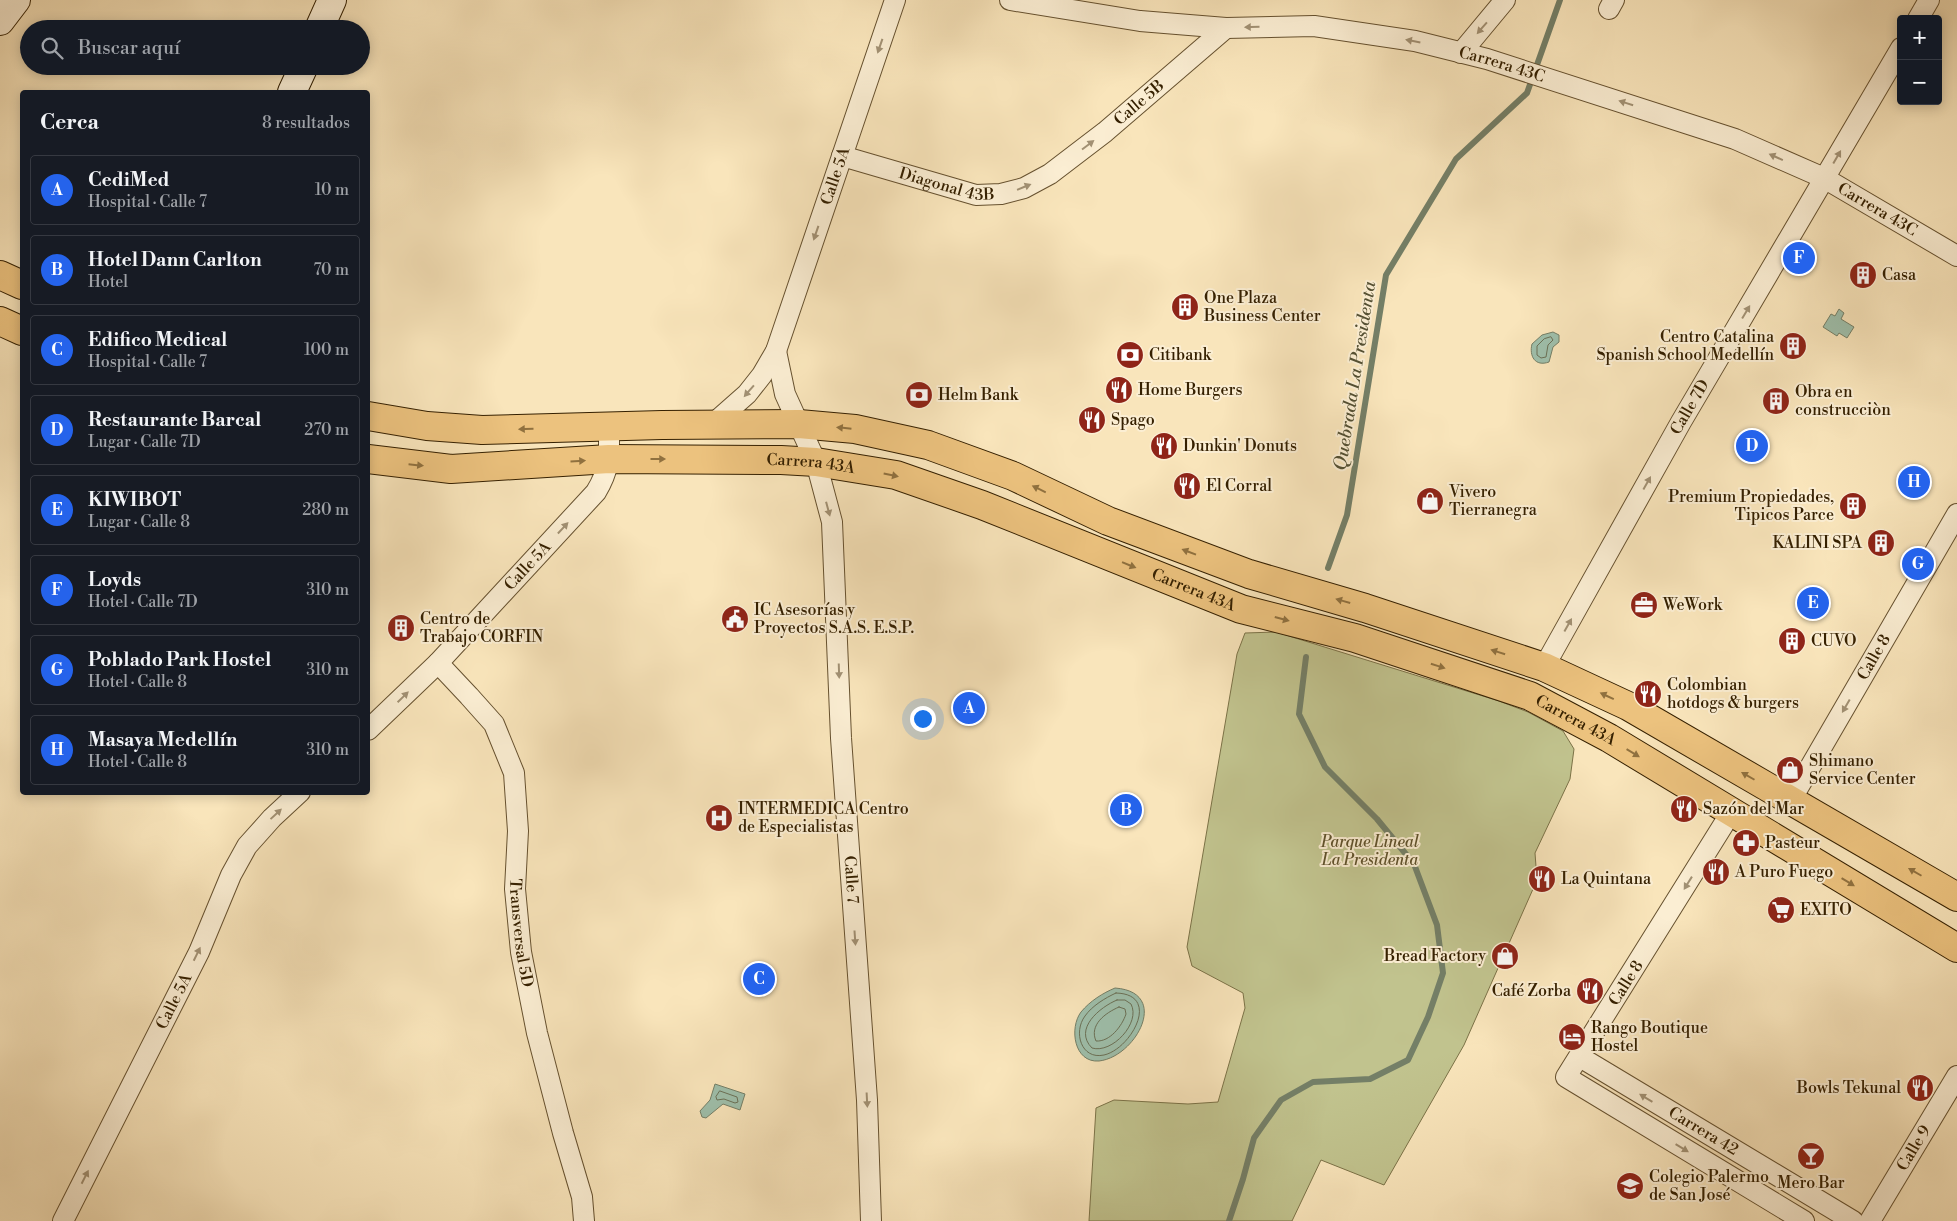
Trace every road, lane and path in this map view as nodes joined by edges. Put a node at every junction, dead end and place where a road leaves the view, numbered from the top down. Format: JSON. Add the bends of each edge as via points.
{"nodes":[{"id":1,"x":16,"y":0,"type":"edge"},
{"id":2,"x":332,"y":0,"type":"edge"},
{"id":3,"x":895,"y":0,"type":"edge"},
{"id":4,"x":1010,"y":0,"type":"edge"},
{"id":5,"x":1505,"y":0,"type":"edge"},
{"id":6,"x":1929,"y":0,"type":"edge"},
{"id":7,"x":1920,"y":15,"type":"edge"},
{"id":8,"x":324,"y":20,"type":"edge"},
{"id":9,"x":0,"y":21,"type":"edge"},
{"id":10,"x":1226,"y":28,"type":"junction"},
{"id":11,"x":1461,"y":53,"type":"junction"},
{"id":12,"x":1897,"y":55,"type":"edge"},
{"id":13,"x":300,"y":75,"type":"edge"},
{"id":14,"x":293,"y":90,"type":"edge"},
{"id":15,"x":842,"y":156,"type":"junction"},
{"id":16,"x":1050,"y":174,"type":"joint"},
{"id":17,"x":1824,"y":178,"type":"junction"},
{"id":18,"x":1957,"y":256,"type":"edge"},
{"id":19,"x":0,"y":275,"type":"edge"},
{"id":20,"x":20,"y":284,"type":"edge"},
{"id":21,"x":0,"y":321,"type":"edge"},
{"id":22,"x":20,"y":330,"type":"edge"},
{"id":23,"x":776,"y":351,"type":"junction"},
{"id":24,"x":370,"y":416,"type":"edge"},
{"id":25,"x":713,"y":424,"type":"junction"},
{"id":26,"x":799,"y":424,"type":"junction"},
{"id":27,"x":609,"y":426,"type":"junction"},
{"id":28,"x":370,"y":458,"type":"edge"},
{"id":29,"x":609,"y":459,"type":"junction"},
{"id":30,"x":816,"y":462,"type":"junction"},
{"id":31,"x":1957,"y":514,"type":"edge"},
{"id":32,"x":438,"y":663,"type":"junction"},
{"id":33,"x":1544,"y":667,"type":"junction"},
{"id":34,"x":370,"y":728,"type":"edge"},
{"id":35,"x":297,"y":795,"type":"edge"},
{"id":36,"x":1791,"y":800,"type":"junction"},
{"id":37,"x":1732,"y":811,"type":"junction"},
{"id":38,"x":1957,"y":897,"type":"edge"},
{"id":39,"x":1957,"y":948,"type":"edge"},
{"id":40,"x":1580,"y":1057,"type":"junction"},
{"id":41,"x":1957,"y":1076,"type":"edge"},
{"id":42,"x":1566,"y":1077,"type":"joint"},
{"id":43,"x":63,"y":1221,"type":"edge"},
{"id":44,"x":584,"y":1221,"type":"edge"},
{"id":45,"x":871,"y":1221,"type":"edge"},
{"id":46,"x":1804,"y":1221,"type":"edge"},
{"id":47,"x":1853,"y":1221,"type":"edge"},
{"id":48,"x":1870,"y":1221,"type":"edge"}],
"edges":[{"from":1,"to":9,"type":"street"},
{"from":2,"to":8,"type":"street"},
{"from":3,"to":15,"type":"street","name":"Calle 5A","one_way":true},
{"from":4,"to":10,"type":"street","name":"Carrera 43C","via":[[1140,21]]},
{"from":5,"to":11,"type":"street","one_way":true},
{"from":6,"to":7,"type":"street"},
{"from":11,"to":10,"type":"street","name":"Carrera 43C","one_way":true,"via":[[1415,40],[1314,26]]},
{"from":16,"to":10,"type":"street","name":"Calle 5B","one_way":true,"via":[[1105,132]]},
{"from":17,"to":11,"type":"street","name":"Carrera 43C","one_way":true,"via":[[1735,139]]},
{"from":17,"to":12,"type":"street","name":"Calle 7D","one_way":true},
{"from":13,"to":14,"type":"street"},
{"from":15,"to":16,"type":"street","name":"Diagonal 43B","one_way":true,"via":[[976,195],[1001,194],[1024,188]]},
{"from":15,"to":23,"type":"street","name":"Calle 5A","one_way":true},
{"from":17,"to":18,"type":"street","name":"Carrera 43C"},
{"from":33,"to":17,"type":"street","name":"Calle 7D","one_way":true,"via":[[1681,422]]},
{"from":19,"to":20,"type":"main road"},
{"from":21,"to":22,"type":"main road"},
{"from":23,"to":25,"type":"street","name":"Calle 5A","one_way":true,"via":[[747,394]]},
{"from":23,"to":26,"type":"street","via":[[785,394]]},
{"from":27,"to":24,"type":"main road","name":"Carrera 43A","one_way":true,"via":[[454,429]]},
{"from":25,"to":26,"type":"main road","name":"Carrera 43A"},
{"from":25,"to":27,"type":"main road","name":"Carrera 43A"},
{"from":26,"to":30,"type":"street","name":"Calle 7"},
{"from":33,"to":26,"type":"main road","name":"Carrera 43A","one_way":true,"via":[[1249,574],[1108,521],[1013,476],[935,448],[855,429]]},
{"from":27,"to":29,"type":"street","name":"Calle 5A"},
{"from":28,"to":29,"type":"main road","name":"Carrera 43A","one_way":true,"via":[[451,469]]},
{"from":29,"to":30,"type":"main road","name":"Carrera 43A","one_way":true},
{"from":32,"to":29,"type":"street","name":"Calle 5A","one_way":true,"via":[[596,492],[605,476]]},
{"from":30,"to":37,"type":"main road","name":"Carrera 43A","one_way":true,"via":[[896,475],[926,484],[1241,609],[1355,638],[1530,696],[1609,738]]},
{"from":30,"to":45,"type":"street","name":"Calle 7","one_way":true,"via":[[832,522],[841,738],[867,1100]]},
{"from":31,"to":36,"type":"street","name":"Calle 8","one_way":true},
{"from":34,"to":32,"type":"street","name":"Calle 5A","one_way":true},
{"from":32,"to":44,"type":"street","name":"Transversal 5D","via":[[494,724],[514,773],[518,831],[515,889],[521,952],[537,1033],[582,1197]]},
{"from":36,"to":33,"type":"main road","name":"Carrera 43A","one_way":true,"via":[[1628,706]]},
{"from":43,"to":35,"type":"street","name":"Calle 5A","one_way":true,"via":[[199,952],[231,875],[247,846]]},
{"from":38,"to":36,"type":"main road","name":"Carrera 43A","one_way":true},
{"from":37,"to":39,"type":"main road","name":"Carrera 43A","one_way":true},
{"from":37,"to":40,"type":"street","name":"Calle 8","one_way":true},
{"from":40,"to":42,"type":"street","name":"Calle 8"},
{"from":47,"to":40,"type":"street","name":"Carrera 42","one_way":true},
{"from":41,"to":48,"type":"street","name":"Calle 9"},
{"from":42,"to":46,"type":"street","name":"Carrera 42","one_way":true}]}
